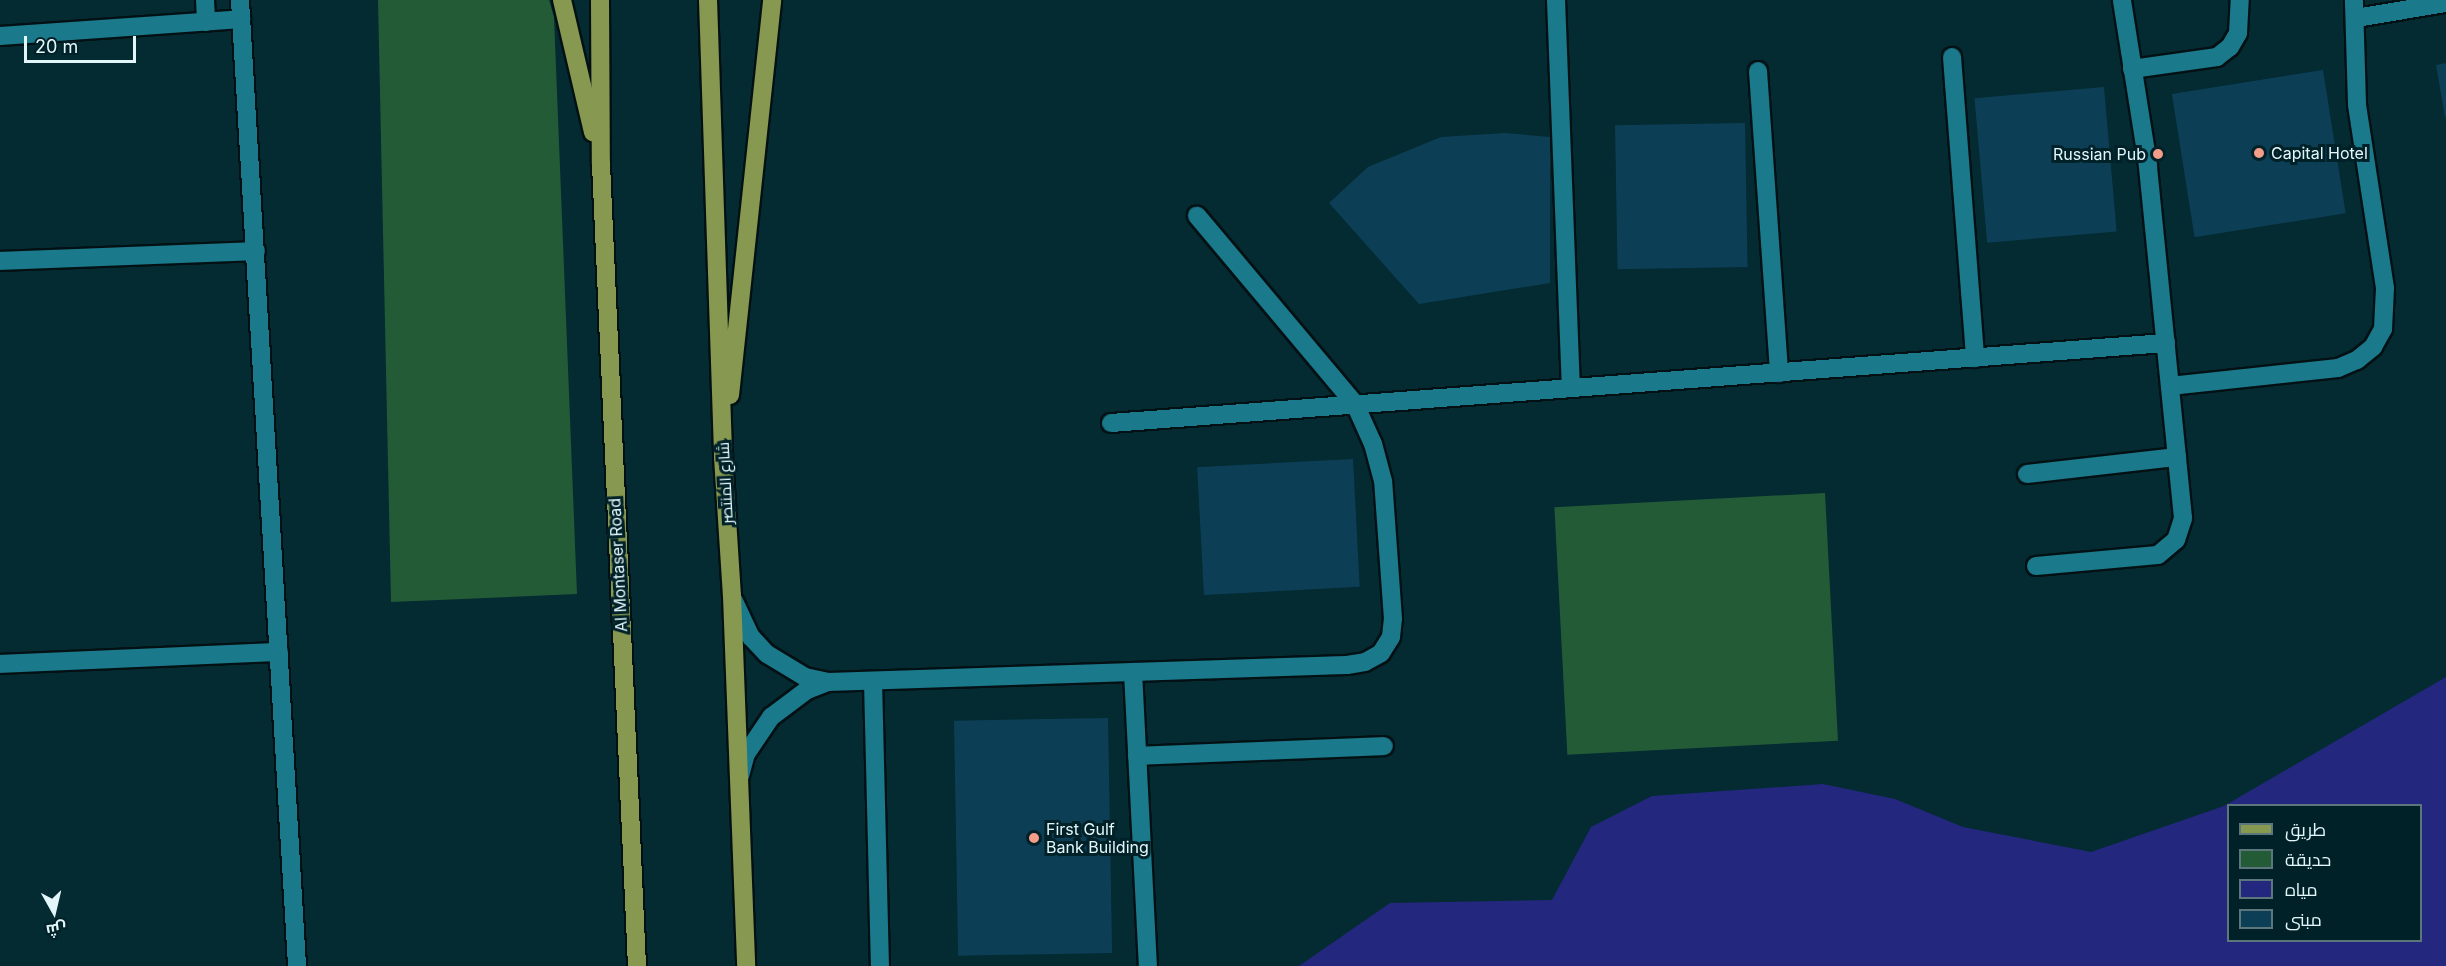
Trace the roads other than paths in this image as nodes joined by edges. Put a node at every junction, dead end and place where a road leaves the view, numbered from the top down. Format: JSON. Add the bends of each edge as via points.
{"nodes":[{"id":1,"x":205,"y":0,"type":"edge"},
{"id":2,"x":240,"y":0,"type":"edge"},
{"id":3,"x":562,"y":0,"type":"edge"},
{"id":4,"x":600,"y":0,"type":"edge"},
{"id":5,"x":708,"y":0,"type":"edge"},
{"id":6,"x":772,"y":0,"type":"edge"},
{"id":7,"x":1556,"y":0,"type":"edge"},
{"id":8,"x":2122,"y":0,"type":"edge"},
{"id":9,"x":2240,"y":0,"type":"edge"},
{"id":10,"x":2446,"y":3,"type":"edge"},
{"id":11,"x":2355,"y":9,"type":"edge"},
{"id":12,"x":241,"y":19,"type":"junction"},
{"id":13,"x":206,"y":22,"type":"junction"},
{"id":14,"x":0,"y":36,"type":"edge"},
{"id":15,"x":1952,"y":57,"type":"dead end"},
{"id":16,"x":2132,"y":69,"type":"junction"},
{"id":17,"x":1758,"y":71,"type":"dead end"},
{"id":18,"x":601,"y":164,"type":"junction"},
{"id":19,"x":1197,"y":216,"type":"dead end"},
{"id":20,"x":256,"y":251,"type":"junction"},
{"id":21,"x":0,"y":261,"type":"edge"},
{"id":22,"x":2166,"y":343,"type":"junction"},
{"id":23,"x":1976,"y":358,"type":"junction"},
{"id":24,"x":1779,"y":373,"type":"junction"},
{"id":25,"x":2170,"y":386,"type":"junction"},
{"id":26,"x":1571,"y":388,"type":"junction"},
{"id":27,"x":1355,"y":404,"type":"junction"},
{"id":28,"x":1111,"y":423,"type":"dead end"},
{"id":29,"x":723,"y":457,"type":"junction"},
{"id":30,"x":2177,"y":457,"type":"junction"},
{"id":31,"x":2027,"y":474,"type":"dead end"},
{"id":32,"x":2036,"y":566,"type":"dead end"},
{"id":33,"x":732,"y":596,"type":"junction"},
{"id":34,"x":279,"y":652,"type":"junction"},
{"id":35,"x":0,"y":664,"type":"edge"},
{"id":36,"x":1133,"y":672,"type":"junction"},
{"id":37,"x":873,"y":681,"type":"junction"},
{"id":38,"x":828,"y":682,"type":"junction"},
{"id":39,"x":1384,"y":746,"type":"dead end"},
{"id":40,"x":1137,"y":756,"type":"junction"},
{"id":41,"x":740,"y":776,"type":"junction"},
{"id":42,"x":297,"y":966,"type":"edge"},
{"id":43,"x":637,"y":966,"type":"edge"},
{"id":44,"x":746,"y":966,"type":"edge"},
{"id":45,"x":880,"y":966,"type":"edge"},
{"id":46,"x":1148,"y":966,"type":"edge"}],
"edges":[{"from":1,"to":13,"type":"street"},
{"from":2,"to":12,"type":"street"},
{"from":3,"to":18,"type":"main road"},
{"from":4,"to":18,"type":"main road"},
{"from":5,"to":29,"type":"main road","name":"شارع المنتصر"},
{"from":6,"to":29,"type":"main road"},
{"from":7,"to":26,"type":"street"},
{"from":8,"to":16,"type":"street"},
{"from":9,"to":16,"type":"street","via":[[2238,33],[2230,47],[2217,57]]},
{"from":10,"to":11,"type":"street"},
{"from":11,"to":25,"type":"street","via":[[2357,104],[2385,288],[2383,329],[2373,347],[2338,368]]},
{"from":12,"to":13,"type":"street"},
{"from":12,"to":20,"type":"street"},
{"from":13,"to":14,"type":"street"},
{"from":15,"to":23,"type":"street"},
{"from":16,"to":22,"type":"street","via":[[2148,165]]},
{"from":17,"to":24,"type":"street"},
{"from":18,"to":43,"type":"main road","name":"Al Montaser Road"},
{"from":19,"to":27,"type":"street"},
{"from":20,"to":21,"type":"street"},
{"from":20,"to":34,"type":"street"},
{"from":22,"to":23,"type":"street"},
{"from":22,"to":25,"type":"street"},
{"from":23,"to":24,"type":"street"},
{"from":24,"to":26,"type":"street"},
{"from":25,"to":30,"type":"street"},
{"from":26,"to":27,"type":"street"},
{"from":27,"to":28,"type":"street"},
{"from":27,"to":36,"type":"street","via":[[1376,453],[1388,521],[1393,619],[1391,637],[1381,653],[1365,662],[1347,665]]},
{"from":29,"to":33,"type":"main road","name":"شارع المنتصر"},
{"from":30,"to":31,"type":"street"},
{"from":30,"to":32,"type":"street","via":[[2182,518],[2176,540],[2168,548],[2147,558]]},
{"from":33,"to":38,"type":"street","via":[[751,637],[766,654],[805,677]]},
{"from":33,"to":41,"type":"main road","name":"شارع المنتصر"},
{"from":34,"to":35,"type":"street"},
{"from":34,"to":42,"type":"street"},
{"from":36,"to":37,"type":"street"},
{"from":36,"to":40,"type":"street"},
{"from":37,"to":38,"type":"street"},
{"from":37,"to":45,"type":"street"},
{"from":38,"to":41,"type":"street","via":[[807,690],[771,717],[746,754]]},
{"from":39,"to":40,"type":"street"},
{"from":40,"to":46,"type":"street"},
{"from":41,"to":44,"type":"main road","name":"شارع المنتصر"}]}
